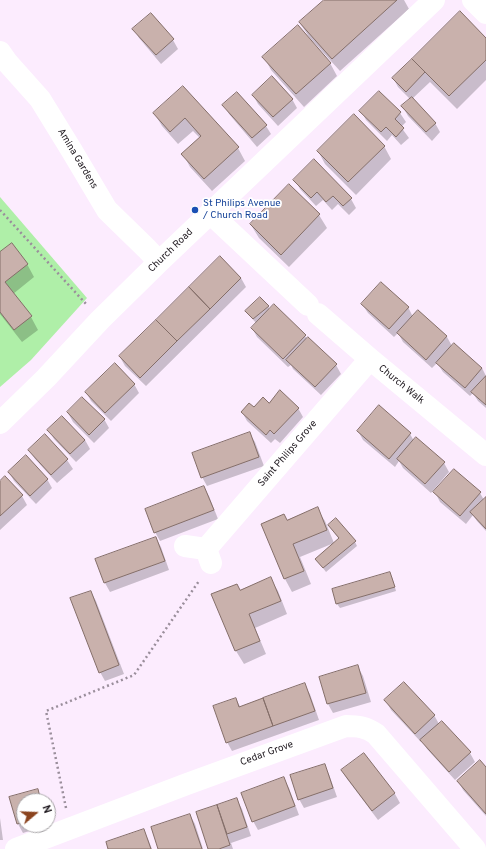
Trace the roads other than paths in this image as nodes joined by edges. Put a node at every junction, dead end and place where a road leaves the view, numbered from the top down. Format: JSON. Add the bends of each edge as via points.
{"nodes":[{"id":1,"x":434,"y":0,"type":"edge"},
{"id":2,"x":473,"y":0,"type":"edge"},
{"id":3,"x":486,"y":13,"type":"edge"},
{"id":4,"x":0,"y":52,"type":"edge"},
{"id":5,"x":210,"y":213,"type":"junction"},
{"id":6,"x":159,"y":262,"type":"junction"},
{"id":7,"x":370,"y":359,"type":"junction"},
{"id":8,"x":0,"y":423,"type":"edge"},
{"id":9,"x":486,"y":455,"type":"edge"},
{"id":10,"x":201,"y":553,"type":"road end"},
{"id":11,"x":16,"y":849,"type":"edge"},
{"id":12,"x":475,"y":849,"type":"edge"}],
"edges":[{"from":1,"to":5,"type":"street","name":"Church Road"},
{"from":2,"to":3,"type":"street"},
{"from":4,"to":6,"type":"street","name":"Amina Gardens","via":[[40,99],[107,210]]},
{"from":5,"to":6,"type":"street","name":"Church Road"},
{"from":5,"to":7,"type":"street","name":"Church Walk"},
{"from":6,"to":8,"type":"street","name":"Church Road"},
{"from":7,"to":9,"type":"street","name":"Church Walk"},
{"from":7,"to":10,"type":"street","name":"Saint Philips Grove"},
{"from":11,"to":12,"type":"street","name":"Cedar Grove","via":[[346,726],[359,726],[376,734]]}]}
